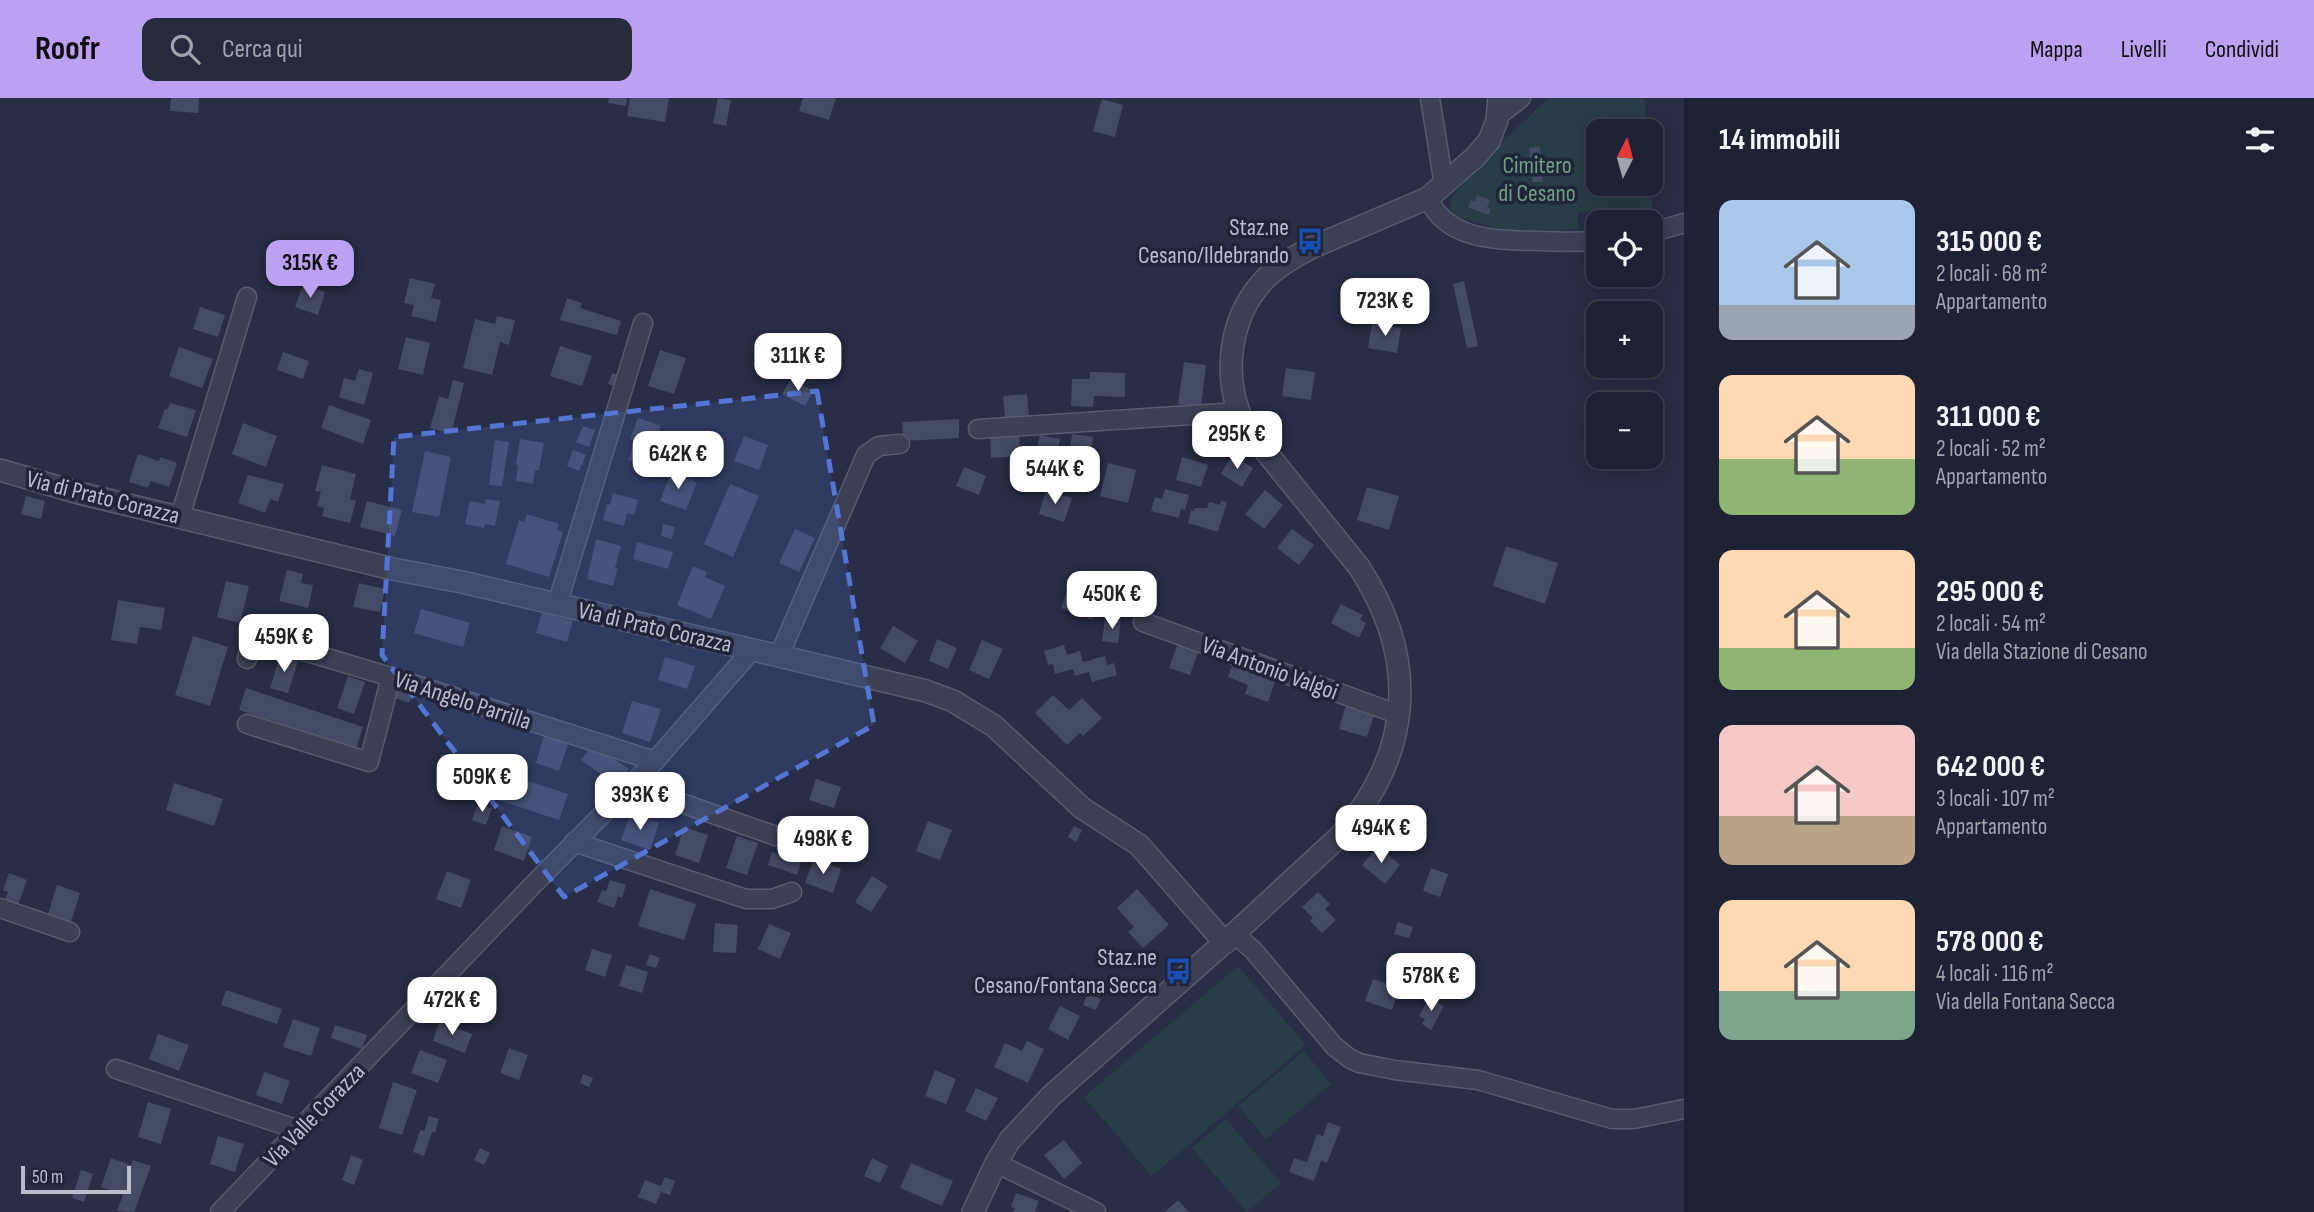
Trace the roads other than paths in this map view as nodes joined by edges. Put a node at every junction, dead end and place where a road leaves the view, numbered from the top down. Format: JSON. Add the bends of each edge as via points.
{"nodes":[{"id":1,"x":1430,"y":98,"type":"edge"},
{"id":2,"x":1521,"y":98,"type":"edge"},
{"id":3,"x":1498,"y":107,"type":"edge"},
{"id":4,"x":1436,"y":191,"type":"junction"},
{"id":5,"x":1684,"y":223,"type":"edge"},
{"id":6,"x":1663,"y":229,"type":"edge"},
{"id":7,"x":1586,"y":241,"type":"edge"},
{"id":8,"x":247,"y":297,"type":"dead end"},
{"id":9,"x":643,"y":323,"type":"dead end"},
{"id":10,"x":1238,"y":412,"type":"junction"},
{"id":11,"x":978,"y":429,"type":"dead end"},
{"id":12,"x":900,"y":444,"type":"dead end"},
{"id":13,"x":0,"y":470,"type":"edge"},
{"id":14,"x":180,"y":517,"type":"junction"},
{"id":15,"x":557,"y":605,"type":"junction"},
{"id":16,"x":1143,"y":622,"type":"dead end"},
{"id":17,"x":752,"y":650,"type":"junction"},
{"id":18,"x":779,"y":656,"type":"junction"},
{"id":19,"x":247,"y":659,"type":"dead end"},
{"id":20,"x":391,"y":677,"type":"junction"},
{"id":21,"x":1398,"y":714,"type":"junction"},
{"id":22,"x":247,"y":724,"type":"dead end"},
{"id":23,"x":655,"y":761,"type":"junction"},
{"id":24,"x":630,"y":785,"type":"junction"},
{"id":25,"x":776,"y":836,"type":"dead end"},
{"id":26,"x":574,"y":842,"type":"junction"},
{"id":27,"x":792,"y":892,"type":"dead end"},
{"id":28,"x":0,"y":908,"type":"edge"},
{"id":29,"x":70,"y":932,"type":"dead end"},
{"id":30,"x":1230,"y":938,"type":"junction"},
{"id":31,"x":116,"y":1069,"type":"dead end"},
{"id":32,"x":1684,"y":1110,"type":"edge"},
{"id":33,"x":299,"y":1130,"type":"junction"},
{"id":34,"x":996,"y":1163,"type":"junction"},
{"id":35,"x":220,"y":1212,"type":"edge"},
{"id":36,"x":973,"y":1212,"type":"edge"},
{"id":37,"x":1096,"y":1212,"type":"edge"}],
"edges":[{"from":1,"to":4,"type":"street"},
{"from":2,"to":3,"type":"street"},
{"from":3,"to":4,"type":"street","via":[[1486,144]]},
{"from":4,"to":7,"type":"street","via":[[1435,212],[1454,227],[1475,235]]},
{"from":4,"to":10,"type":"street","via":[[1296,256],[1260,285],[1240,318],[1231,348]]},
{"from":5,"to":6,"type":"street"},
{"from":8,"to":14,"type":"street"},
{"from":9,"to":15,"type":"street"},
{"from":10,"to":11,"type":"street"},
{"from":10,"to":21,"type":"street","via":[[1252,437],[1353,559],[1375,593],[1399,664]]},
{"from":12,"to":18,"type":"street","via":[[875,448],[866,455]]},
{"from":13,"to":14,"type":"street","name":"Via di Prato Corazza"},
{"from":14,"to":15,"type":"street","name":"Via di Prato Corazza"},
{"from":15,"to":17,"type":"street","name":"Via di Prato Corazza"},
{"from":16,"to":21,"type":"street","name":"Via Antonio Valgoi"},
{"from":17,"to":18,"type":"street","name":"Via di Prato Corazza"},
{"from":17,"to":23,"type":"street","name":"Via Valle Corazza"},
{"from":18,"to":30,"type":"street","name":"Via di Prato Corazza","via":[[926,691],[977,714],[1082,808],[1147,851]]},
{"from":19,"to":20,"type":"street","name":"Via Angelo Parrilla","via":[[254,636]]},
{"from":20,"to":22,"type":"street","via":[[369,762]]},
{"from":20,"to":23,"type":"street","name":"Via Angelo Parrilla"},
{"from":21,"to":30,"type":"street","via":[[1390,756],[1356,818]]},
{"from":23,"to":24,"type":"street","name":"Via Valle Corazza"},
{"from":24,"to":25,"type":"street"},
{"from":24,"to":26,"type":"street","name":"Via Valle Corazza"},
{"from":26,"to":27,"type":"street","via":[[746,899],[772,899]]},
{"from":26,"to":33,"type":"street","name":"Via Valle Corazza"},
{"from":28,"to":29,"type":"street"},
{"from":30,"to":32,"type":"street","via":[[1253,950],[1334,1046],[1359,1063],[1478,1080],[1612,1119]]},
{"from":30,"to":34,"type":"street","via":[[1051,1096],[1015,1134]]},
{"from":31,"to":33,"type":"street"},
{"from":33,"to":35,"type":"street","name":"Via Valle Corazza"},
{"from":34,"to":36,"type":"street"},
{"from":34,"to":37,"type":"street"}]}
